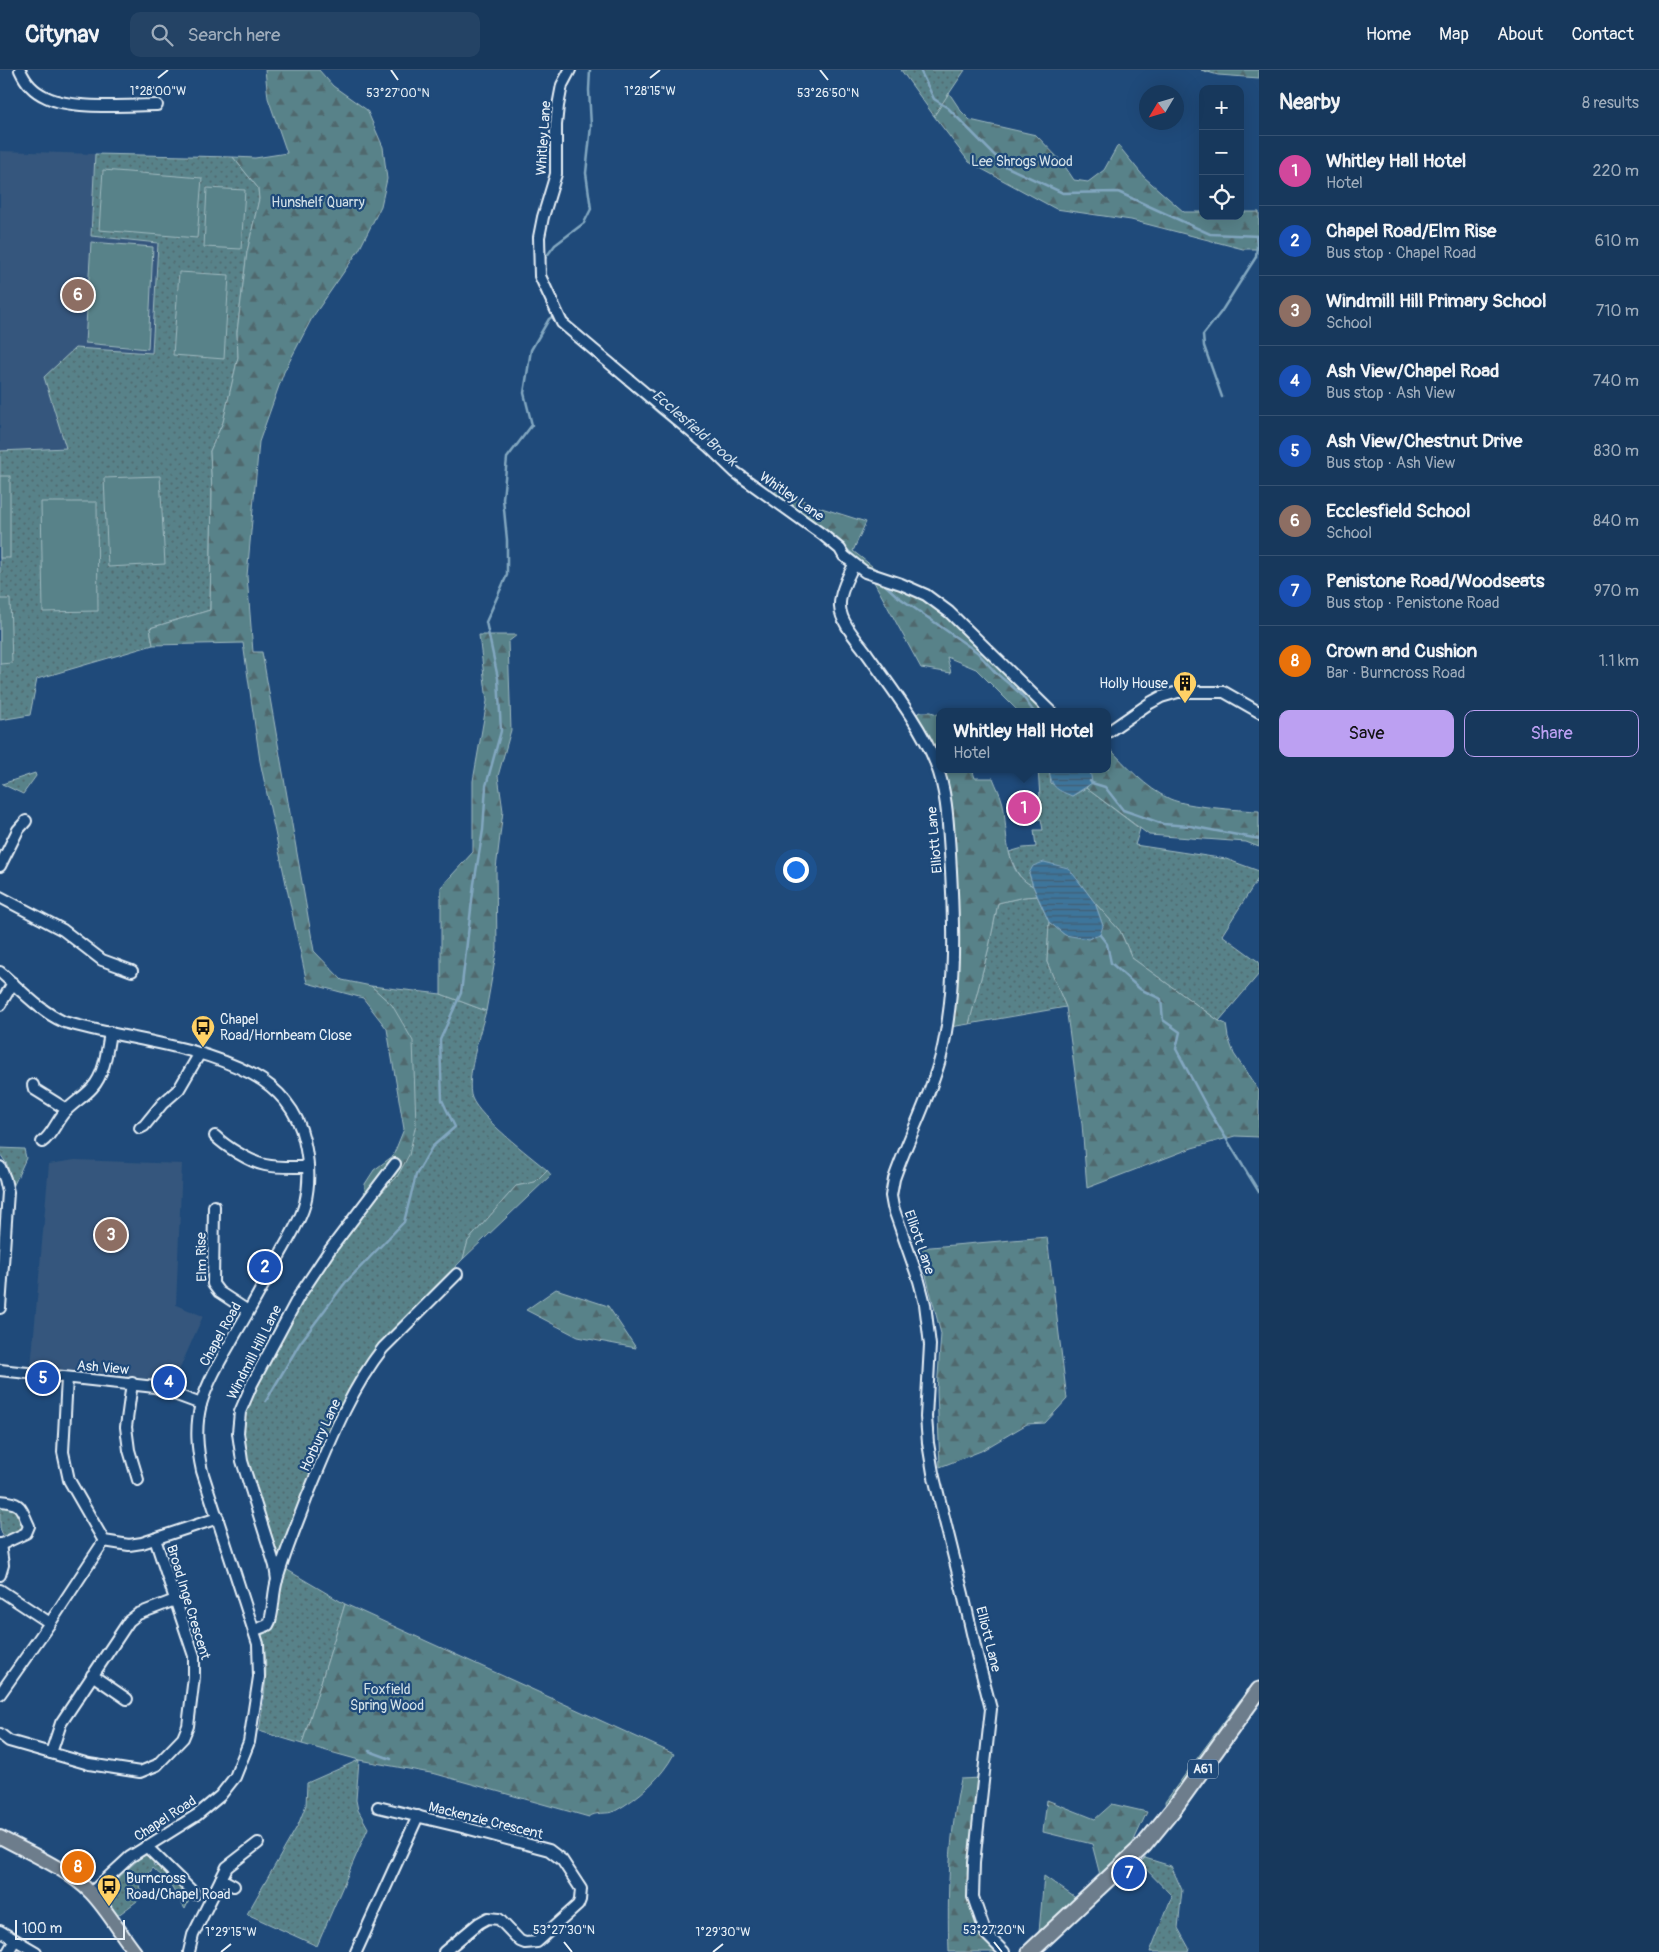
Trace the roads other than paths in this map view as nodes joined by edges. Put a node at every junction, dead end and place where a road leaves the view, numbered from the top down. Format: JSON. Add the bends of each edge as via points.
{"nodes":[{"id":1,"x":20,"y":70,"type":"edge"},
{"id":2,"x":570,"y":70,"type":"edge"},
{"id":3,"x":157,"y":105,"type":"dead end"},
{"id":4,"x":854,"y":564,"type":"junction"},
{"id":5,"x":1047,"y":708,"type":"edge"},
{"id":6,"x":1259,"y":712,"type":"edge"},
{"id":7,"x":1111,"y":730,"type":"edge"},
{"id":8,"x":936,"y":763,"type":"edge"},
{"id":9,"x":939,"y":773,"type":"edge"},
{"id":10,"x":26,"y":821,"type":"dead end"},
{"id":11,"x":0,"y":866,"type":"edge"},
{"id":12,"x":0,"y":897,"type":"edge"},
{"id":13,"x":132,"y":971,"type":"dead end"},
{"id":14,"x":0,"y":972,"type":"edge"},
{"id":15,"x":13,"y":983,"type":"junction"},
{"id":16,"x":0,"y":1006,"type":"edge"},
{"id":17,"x":110,"y":1032,"type":"junction"},
{"id":18,"x":200,"y":1054,"type":"junction"},
{"id":19,"x":32,"y":1085,"type":"dead end"},
{"id":20,"x":66,"y":1110,"type":"junction"},
{"id":21,"x":140,"y":1128,"type":"dead end"},
{"id":22,"x":215,"y":1136,"type":"dead end"},
{"id":23,"x":42,"y":1142,"type":"dead end"},
{"id":24,"x":395,"y":1164,"type":"dead end"},
{"id":25,"x":0,"y":1167,"type":"edge"},
{"id":26,"x":308,"y":1168,"type":"junction"},
{"id":27,"x":217,"y":1211,"type":"dead end"},
{"id":28,"x":2,"y":1232,"type":"edge"},
{"id":29,"x":457,"y":1274,"type":"dead end"},
{"id":30,"x":0,"y":1294,"type":"edge"},
{"id":31,"x":0,"y":1308,"type":"edge"},
{"id":32,"x":248,"y":1311,"type":"junction"},
{"id":33,"x":0,"y":1370,"type":"edge"},
{"id":34,"x":67,"y":1378,"type":"junction"},
{"id":35,"x":132,"y":1383,"type":"junction"},
{"id":36,"x":201,"y":1404,"type":"junction"},
{"id":37,"x":140,"y":1474,"type":"dead end"},
{"id":38,"x":0,"y":1501,"type":"edge"},
{"id":39,"x":218,"y":1518,"type":"junction"},
{"id":40,"x":155,"y":1539,"type":"junction"},
{"id":41,"x":104,"y":1541,"type":"junction"},
{"id":42,"x":0,"y":1544,"type":"edge"},
{"id":43,"x":0,"y":1575,"type":"edge"},
{"id":44,"x":276,"y":1580,"type":"junction"},
{"id":45,"x":0,"y":1590,"type":"edge"},
{"id":46,"x":175,"y":1600,"type":"junction"},
{"id":47,"x":50,"y":1623,"type":"junction"},
{"id":48,"x":255,"y":1630,"type":"junction"},
{"id":49,"x":92,"y":1675,"type":"junction"},
{"id":50,"x":1259,"y":1690,"type":"edge"},
{"id":51,"x":0,"y":1694,"type":"edge"},
{"id":52,"x":127,"y":1699,"type":"dead end"},
{"id":53,"x":0,"y":1734,"type":"edge"},
{"id":54,"x":51,"y":1753,"type":"junction"},
{"id":55,"x":378,"y":1808,"type":"dead end"},
{"id":56,"x":418,"y":1816,"type":"junction"},
{"id":57,"x":0,"y":1837,"type":"edge"},
{"id":58,"x":258,"y":1843,"type":"dead end"},
{"id":59,"x":146,"y":1846,"type":"junction"},
{"id":60,"x":221,"y":1879,"type":"junction"},
{"id":61,"x":234,"y":1886,"type":"dead end"},
{"id":62,"x":91,"y":1893,"type":"junction"},
{"id":63,"x":195,"y":1896,"type":"dead end"},
{"id":64,"x":0,"y":1931,"type":"edge"},
{"id":65,"x":16,"y":1940,"type":"junction"},
{"id":66,"x":8,"y":1952,"type":"edge"},
{"id":67,"x":36,"y":1952,"type":"edge"},
{"id":68,"x":134,"y":1952,"type":"edge"},
{"id":69,"x":189,"y":1952,"type":"edge"},
{"id":70,"x":356,"y":1952,"type":"edge"},
{"id":71,"x":444,"y":1952,"type":"edge"},
{"id":72,"x":1004,"y":1952,"type":"edge"},
{"id":73,"x":1030,"y":1952,"type":"edge"}],
"edges":[{"from":1,"to":3,"type":"street","via":[[34,90],[60,102]]},
{"from":2,"to":4,"type":"street","name":"Whitley Lane","via":[[562,85],[558,106],[556,174],[540,237],[540,276],[559,317],[567,328],[734,472],[822,535]]},
{"from":4,"to":5,"type":"street","name":"Whitley Lane","via":[[865,572],[926,595],[949,612]]},
{"from":4,"to":8,"type":"street","name":"Elliott Lane","via":[[841,599],[841,613],[901,702]]},
{"from":6,"to":7,"type":"street","via":[[1224,692],[1178,692],[1150,703]]},
{"from":9,"to":72,"type":"street","name":"Elliott Lane","via":[[948,832],[954,914],[946,1034],[935,1073],[894,1179],[891,1196],[925,1304],[930,1345],[928,1443],[991,1709],[975,1855],[974,1897],[986,1934]]},
{"from":10,"to":11,"type":"street"},
{"from":12,"to":13,"type":"street","via":[[63,930],[102,960]]},
{"from":14,"to":15,"type":"street","name":"Chapel Road"},
{"from":15,"to":16,"type":"street"},
{"from":15,"to":17,"type":"street","name":"Chapel Road","via":[[49,1015],[81,1027]]},
{"from":17,"to":18,"type":"street","name":"Chapel Road"},
{"from":17,"to":20,"type":"street","via":[[97,1081]]},
{"from":18,"to":21,"type":"street","via":[[179,1089]]},
{"from":18,"to":26,"type":"street","name":"Chapel Road","via":[[253,1075],[282,1096],[298,1121],[306,1146]]},
{"from":19,"to":20,"type":"street"},
{"from":20,"to":23,"type":"street"},
{"from":22,"to":26,"type":"street","via":[[261,1164]]},
{"from":24,"to":44,"type":"street","name":"Windmill Hill Lane","via":[[299,1296],[240,1412],[238,1440],[242,1461],[275,1566]]},
{"from":25,"to":28,"type":"street","via":[[8,1192]]},
{"from":26,"to":32,"type":"street","name":"Chapel Road","via":[[308,1191],[302,1212]]},
{"from":27,"to":32,"type":"street","name":"Elm Rise","via":[[213,1284],[219,1292]]},
{"from":28,"to":30,"type":"street"},
{"from":29,"to":44,"type":"street","name":"Horbury Lane","via":[[375,1358],[328,1445]]},
{"from":30,"to":31,"type":"street"},
{"from":32,"to":36,"type":"street","name":"Chapel Road","via":[[215,1369]]},
{"from":33,"to":34,"type":"street","name":"Ash View"},
{"from":34,"to":35,"type":"street","name":"Ash View"},
{"from":34,"to":41,"type":"street","via":[[63,1452],[69,1480]]},
{"from":35,"to":36,"type":"street","name":"Ash View","via":[[161,1389]]},
{"from":35,"to":37,"type":"street","via":[[126,1427],[129,1450]]},
{"from":36,"to":39,"type":"street","name":"Chapel Road","via":[[196,1428],[199,1456]]},
{"from":38,"to":42,"type":"street","via":[[19,1505],[29,1526],[26,1533]]},
{"from":39,"to":40,"type":"street"},
{"from":39,"to":48,"type":"street","name":"Chapel Road"},
{"from":40,"to":41,"type":"street","via":[[129,1545]]},
{"from":40,"to":46,"type":"street","name":"Broad Inge Crescent"},
{"from":41,"to":47,"type":"street"},
{"from":42,"to":43,"type":"street"},
{"from":44,"to":48,"type":"street","name":"Horbury Lane","via":[[270,1621]]},
{"from":45,"to":47,"type":"street"},
{"from":46,"to":49,"type":"street","via":[[133,1618]]},
{"from":46,"to":54,"type":"street","name":"Broad Inge Crescent","via":[[195,1667],[188,1726],[183,1738],[157,1765],[140,1772],[89,1764]]},
{"from":47,"to":51,"type":"street"},
{"from":48,"to":59,"type":"street","name":"Chapel Road","via":[[260,1661],[256,1699],[249,1742],[235,1777],[220,1796],[197,1815]]},
{"from":49,"to":52,"type":"street"},
{"from":49,"to":54,"type":"street","via":[[60,1724]]},
{"from":50,"to":73,"type":"highway","number":"A61","via":[[1144,1845]]},
{"from":53,"to":54,"type":"street","name":"Broad Inge Crescent","via":[[9,1741]]},
{"from":55,"to":56,"type":"street","name":"Mackenzie Crescent"},
{"from":56,"to":70,"type":"street","name":"Mackenzie Crescent"},
{"from":56,"to":71,"type":"street","name":"Mackenzie Crescent","via":[[549,1850],[562,1860],[581,1889],[578,1905],[537,1942],[520,1941],[499,1919],[488,1918]]},
{"from":57,"to":62,"type":"main road","via":[[67,1874]]},
{"from":58,"to":60,"type":"street","via":[[232,1862]]},
{"from":59,"to":62,"type":"street","name":"Chapel Road","via":[[107,1876]]},
{"from":59,"to":63,"type":"street"},
{"from":60,"to":61,"type":"street"},
{"from":60,"to":69,"type":"street","via":[[193,1936]]},
{"from":62,"to":68,"type":"main road"},
{"from":64,"to":65,"type":"street"},
{"from":65,"to":66,"type":"street"},
{"from":65,"to":67,"type":"street"}]}
